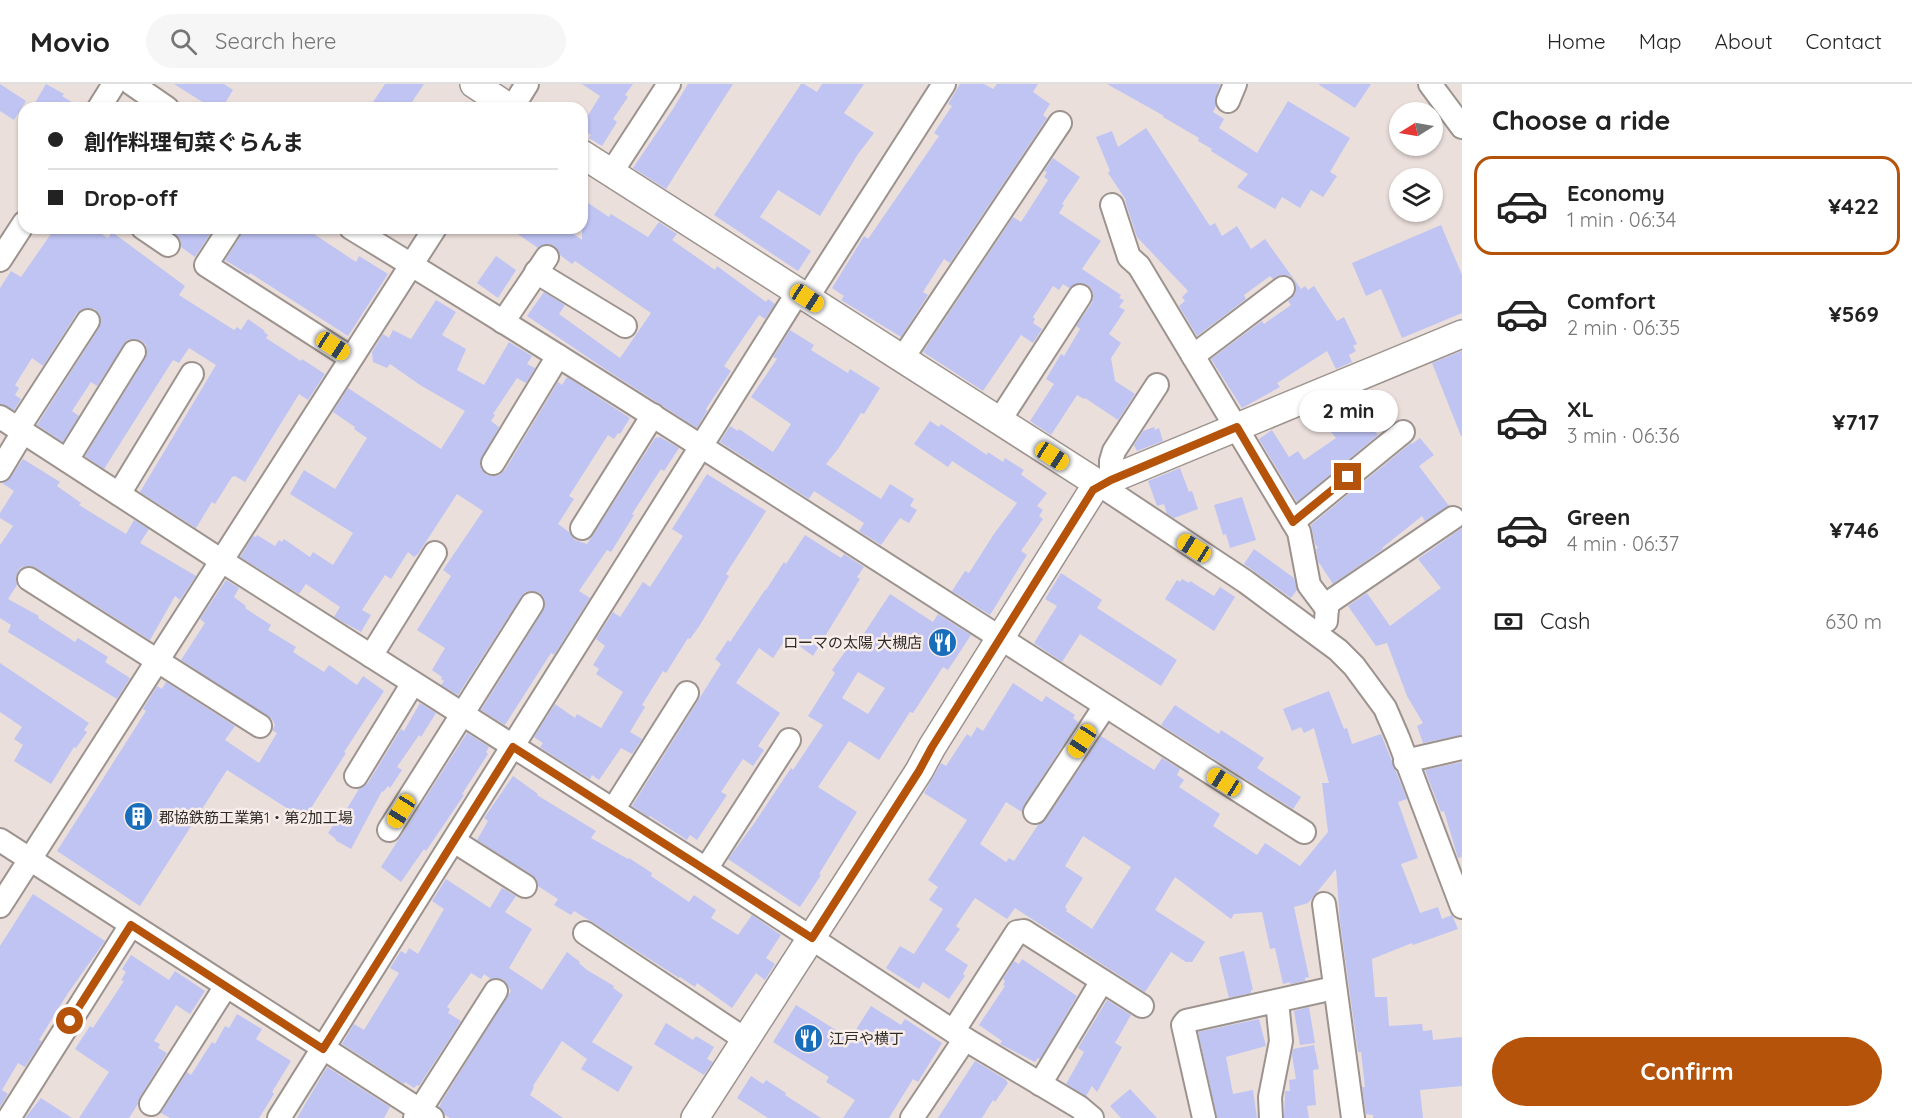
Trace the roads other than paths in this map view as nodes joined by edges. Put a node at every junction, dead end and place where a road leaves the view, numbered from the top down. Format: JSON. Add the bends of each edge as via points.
{"nodes":[{"id":1,"x":114,"y":84,"type":"edge"},
{"id":2,"x":132,"y":84,"type":"edge"},
{"id":3,"x":474,"y":84,"type":"edge"},
{"id":4,"x":527,"y":84,"type":"edge"},
{"id":5,"x":669,"y":84,"type":"edge"},
{"id":6,"x":944,"y":84,"type":"edge"},
{"id":7,"x":1430,"y":84,"type":"edge"},
{"id":8,"x":103,"y":102,"type":"edge"},
{"id":9,"x":158,"y":102,"type":"edge"},
{"id":10,"x":502,"y":102,"type":"edge"},
{"id":11,"x":515,"y":102,"type":"edge"},
{"id":12,"x":1060,"y":123,"type":"dead end"},
{"id":13,"x":1462,"y":127,"type":"edge"},
{"id":14,"x":588,"y":158,"type":"edge"},
{"id":15,"x":611,"y":173,"type":"junction"},
{"id":16,"x":1112,"y":205,"type":"dead end"},
{"id":17,"x":18,"y":232,"type":"edge"},
{"id":18,"x":152,"y":234,"type":"edge"},
{"id":19,"x":226,"y":234,"type":"edge"},
{"id":20,"x":361,"y":234,"type":"edge"},
{"id":21,"x":431,"y":234,"type":"edge"},
{"id":22,"x":168,"y":244,"type":"dead end"},
{"id":23,"x":0,"y":260,"type":"edge"},
{"id":24,"x":411,"y":264,"type":"junction"},
{"id":25,"x":1283,"y":288,"type":"dead end"},
{"id":26,"x":803,"y":295,"type":"junction"},
{"id":27,"x":1080,"y":296,"type":"dead end"},
{"id":28,"x":88,"y":321,"type":"dead end"},
{"id":29,"x":502,"y":322,"type":"junction"},
{"id":30,"x":625,"y":326,"type":"dead end"},
{"id":31,"x":1462,"y":334,"type":"edge"},
{"id":32,"x":134,"y":352,"type":"dead end"},
{"id":33,"x":558,"y":356,"type":"junction"},
{"id":34,"x":1193,"y":356,"type":"junction"},
{"id":35,"x":351,"y":358,"type":"junction"},
{"id":36,"x":902,"y":359,"type":"junction"},
{"id":37,"x":192,"y":374,"type":"dead end"},
{"id":38,"x":1157,"y":385,"type":"dead end"},
{"id":39,"x":653,"y":416,"type":"junction"},
{"id":40,"x":999,"y":421,"type":"junction"},
{"id":41,"x":14,"y":426,"type":"edge"},
{"id":42,"x":1237,"y":427,"type":"junction"},
{"id":43,"x":1403,"y":432,"type":"dead end"},
{"id":44,"x":703,"y":447,"type":"junction"},
{"id":45,"x":67,"y":460,"type":"junction"},
{"id":46,"x":493,"y":463,"type":"dead end"},
{"id":47,"x":0,"y":470,"type":"edge"},
{"id":48,"x":1105,"y":482,"type":"junction"},
{"id":49,"x":119,"y":494,"type":"junction"},
{"id":50,"x":1453,"y":518,"type":"dead end"},
{"id":51,"x":1293,"y":522,"type":"junction"},
{"id":52,"x":582,"y":528,"type":"dead end"},
{"id":53,"x":435,"y":553,"type":"dead end"},
{"id":54,"x":222,"y":561,"type":"junction"},
{"id":55,"x":29,"y":579,"type":"dead end"},
{"id":56,"x":532,"y":604,"type":"dead end"},
{"id":57,"x":1327,"y":609,"type":"junction"},
{"id":58,"x":1322,"y":638,"type":"junction"},
{"id":59,"x":1000,"y":639,"type":"junction"},
{"id":60,"x":371,"y":656,"type":"junction"},
{"id":61,"x":157,"y":662,"type":"junction"},
{"id":62,"x":413,"y":683,"type":"junction"},
{"id":63,"x":687,"y":693,"type":"dead end"},
{"id":64,"x":1105,"y":706,"type":"junction"},
{"id":65,"x":463,"y":715,"type":"junction"},
{"id":66,"x":260,"y":726,"type":"dead end"},
{"id":67,"x":789,"y":740,"type":"dead end"},
{"id":68,"x":513,"y":747,"type":"junction"},
{"id":69,"x":1462,"y":748,"type":"edge"},
{"id":70,"x":1405,"y":761,"type":"junction"},
{"id":71,"x":356,"y":776,"type":"dead end"},
{"id":72,"x":613,"y":810,"type":"junction"},
{"id":73,"x":1035,"y":812,"type":"dead end"},
{"id":74,"x":389,"y":830,"type":"dead end"},
{"id":75,"x":1304,"y":832,"type":"dead end"},
{"id":76,"x":0,"y":840,"type":"edge"},
{"id":77,"x":454,"y":841,"type":"junction"},
{"id":78,"x":30,"y":859,"type":"junction"},
{"id":79,"x":706,"y":869,"type":"junction"},
{"id":80,"x":525,"y":886,"type":"dead end"},
{"id":81,"x":1324,"y":904,"type":"dead end"},
{"id":82,"x":0,"y":906,"type":"edge"},
{"id":83,"x":1462,"y":907,"type":"edge"},
{"id":84,"x":131,"y":925,"type":"junction"},
{"id":85,"x":585,"y":933,"type":"dead end"},
{"id":86,"x":812,"y":938,"type":"junction"},
{"id":87,"x":1102,"y":981,"type":"junction"},
{"id":88,"x":226,"y":986,"type":"junction"},
{"id":89,"x":1334,"y":988,"type":"junction"},
{"id":90,"x":496,"y":992,"type":"dead end"},
{"id":91,"x":1277,"y":1001,"type":"junction"},
{"id":92,"x":1142,"y":1006,"type":"dead end"},
{"id":93,"x":959,"y":1035,"type":"junction"},
{"id":94,"x":746,"y":1040,"type":"junction"},
{"id":95,"x":323,"y":1049,"type":"junction"},
{"id":96,"x":1040,"y":1084,"type":"junction"},
{"id":97,"x":151,"y":1104,"type":"dead end"},
{"id":98,"x":422,"y":1115,"type":"edge"},
{"id":99,"x":9,"y":1118,"type":"edge"},
{"id":100,"x":279,"y":1118,"type":"edge"},
{"id":101,"x":695,"y":1118,"type":"edge"},
{"id":102,"x":912,"y":1118,"type":"edge"},
{"id":103,"x":1092,"y":1118,"type":"edge"},
{"id":104,"x":1204,"y":1118,"type":"edge"},
{"id":105,"x":1271,"y":1118,"type":"edge"},
{"id":106,"x":1353,"y":1118,"type":"edge"}],
"edges":[{"from":1,"to":8,"type":"street"},
{"from":2,"to":9,"type":"street"},
{"from":3,"to":10,"type":"street"},
{"from":4,"to":11,"type":"street"},
{"from":5,"to":15,"type":"street"},
{"from":6,"to":26,"type":"street"},
{"from":7,"to":13,"type":"street"},
{"from":12,"to":36,"type":"street"},
{"from":14,"to":15,"type":"street"},
{"from":15,"to":26,"type":"street"},
{"from":16,"to":34,"type":"street","via":[[1129,257],[1139,266]]},
{"from":17,"to":23,"type":"street"},
{"from":18,"to":22,"type":"street"},
{"from":19,"to":35,"type":"street","via":[[206,265]]},
{"from":20,"to":24,"type":"street"},
{"from":21,"to":24,"type":"street"},
{"from":24,"to":29,"type":"street"},
{"from":24,"to":35,"type":"street"},
{"from":25,"to":34,"type":"street"},
{"from":26,"to":36,"type":"street"},
{"from":26,"to":44,"type":"street"},
{"from":27,"to":40,"type":"street"},
{"from":28,"to":41,"type":"street"},
{"from":29,"to":30,"type":"street","via":[[541,265]]},
{"from":29,"to":33,"type":"street"},
{"from":31,"to":42,"type":"street"},
{"from":32,"to":45,"type":"street"},
{"from":33,"to":39,"type":"street"},
{"from":33,"to":46,"type":"street"},
{"from":34,"to":42,"type":"street"},
{"from":35,"to":54,"type":"street"},
{"from":36,"to":40,"type":"street"},
{"from":37,"to":49,"type":"street"},
{"from":38,"to":48,"type":"street","via":[[1114,451]]},
{"from":39,"to":44,"type":"street"},
{"from":39,"to":52,"type":"street"},
{"from":40,"to":48,"type":"street"},
{"from":41,"to":45,"type":"street"},
{"from":41,"to":47,"type":"street"},
{"from":42,"to":48,"type":"street"},
{"from":42,"to":51,"type":"street"},
{"from":43,"to":51,"type":"street"},
{"from":44,"to":59,"type":"street"},
{"from":44,"to":68,"type":"street"},
{"from":45,"to":49,"type":"street"},
{"from":48,"to":58,"type":"street"},
{"from":48,"to":59,"type":"street","via":[[1088,496]]},
{"from":49,"to":54,"type":"street"},
{"from":50,"to":57,"type":"street","via":[[1331,601]]},
{"from":51,"to":57,"type":"street","via":[[1303,546],[1309,585]]},
{"from":53,"to":60,"type":"street"},
{"from":54,"to":60,"type":"street"},
{"from":54,"to":61,"type":"street"},
{"from":55,"to":61,"type":"street"},
{"from":56,"to":65,"type":"street"},
{"from":57,"to":58,"type":"street"},
{"from":58,"to":70,"type":"street","via":[[1354,666],[1376,693]]},
{"from":59,"to":64,"type":"street"},
{"from":59,"to":86,"type":"street"},
{"from":60,"to":62,"type":"street"},
{"from":61,"to":66,"type":"street"},
{"from":61,"to":78,"type":"street"},
{"from":62,"to":65,"type":"street"},
{"from":62,"to":71,"type":"street"},
{"from":63,"to":72,"type":"street"},
{"from":64,"to":73,"type":"street"},
{"from":64,"to":75,"type":"street"},
{"from":65,"to":68,"type":"street"},
{"from":65,"to":74,"type":"street"},
{"from":67,"to":79,"type":"street"},
{"from":68,"to":72,"type":"street"},
{"from":68,"to":77,"type":"street"},
{"from":69,"to":70,"type":"street"},
{"from":70,"to":83,"type":"street"},
{"from":72,"to":79,"type":"street"},
{"from":76,"to":78,"type":"street"},
{"from":77,"to":80,"type":"street"},
{"from":77,"to":95,"type":"street"},
{"from":78,"to":82,"type":"street"},
{"from":78,"to":84,"type":"street"},
{"from":79,"to":86,"type":"street"},
{"from":81,"to":89,"type":"street"},
{"from":84,"to":88,"type":"street"},
{"from":84,"to":99,"type":"street"},
{"from":85,"to":94,"type":"street"},
{"from":86,"to":93,"type":"street"},
{"from":86,"to":94,"type":"street"},
{"from":87,"to":92,"type":"street"},
{"from":87,"to":93,"type":"street","via":[[1024,931],[1017,932]]},
{"from":87,"to":96,"type":"street"},
{"from":88,"to":95,"type":"street"},
{"from":88,"to":97,"type":"street"},
{"from":89,"to":91,"type":"street"},
{"from":89,"to":106,"type":"street"},
{"from":90,"to":98,"type":"street"},
{"from":91,"to":104,"type":"street","via":[[1186,1021],[1183,1025]]},
{"from":91,"to":105,"type":"street","via":[[1281,1041],[1270,1097]]},
{"from":93,"to":96,"type":"street"},
{"from":93,"to":102,"type":"street"},
{"from":94,"to":101,"type":"street"},
{"from":95,"to":98,"type":"street"},
{"from":95,"to":100,"type":"street"},
{"from":96,"to":103,"type":"street"}]}
